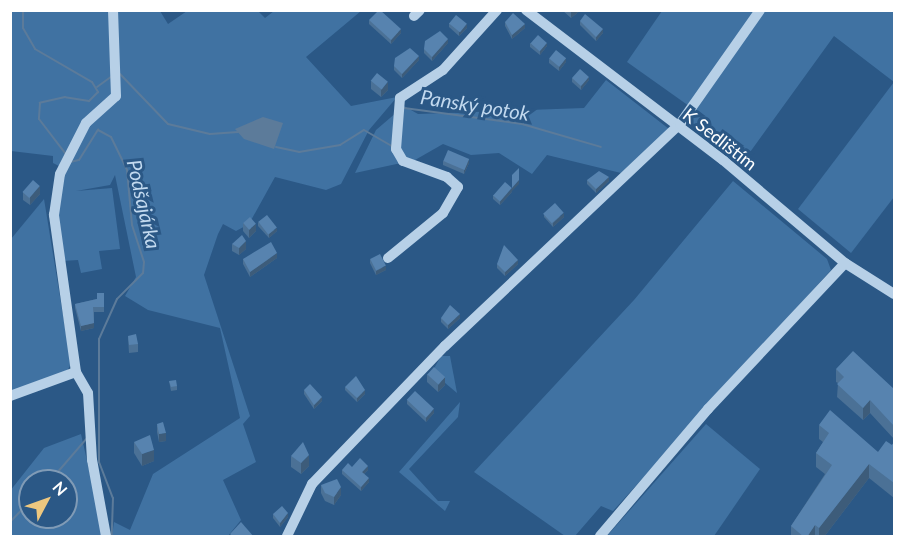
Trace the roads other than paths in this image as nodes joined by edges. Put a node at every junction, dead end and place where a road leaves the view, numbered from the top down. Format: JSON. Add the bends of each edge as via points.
{"nodes":[{"id":1,"x":113,"y":10,"type":"edge"},
{"id":2,"x":497,"y":10,"type":"edge"},
{"id":3,"x":526,"y":10,"type":"edge"},
{"id":4,"x":760,"y":10,"type":"edge"},
{"id":5,"x":678,"y":126,"type":"junction"},
{"id":6,"x":388,"y":258,"type":"dead end"},
{"id":7,"x":845,"y":263,"type":"junction"},
{"id":8,"x":894,"y":294,"type":"edge"},
{"id":9,"x":76,"y":372,"type":"junction"},
{"id":10,"x":10,"y":396,"type":"edge"},
{"id":11,"x":106,"y":537,"type":"edge"},
{"id":12,"x":287,"y":537,"type":"edge"},
{"id":13,"x":600,"y":537,"type":"edge"}],
"edges":[{"from":1,"to":9,"type":"street","via":[[116,96],[86,123],[67,159],[54,215]]},
{"from":2,"to":6,"type":"street","via":[[444,70],[400,98],[396,149],[403,161],[447,177],[458,187],[443,213]]},
{"from":3,"to":5,"type":"street","name":"K Sedlištím"},
{"from":4,"to":5,"type":"street"},
{"from":5,"to":7,"type":"street","name":"K Sedlištím"},
{"from":5,"to":12,"type":"street","via":[[353,440],[312,484]]},
{"from":7,"to":8,"type":"street","name":"K Sedlištím"},
{"from":7,"to":13,"type":"street","via":[[708,409]]},
{"from":9,"to":10,"type":"street"},
{"from":9,"to":11,"type":"street","via":[[88,393]]}]}
